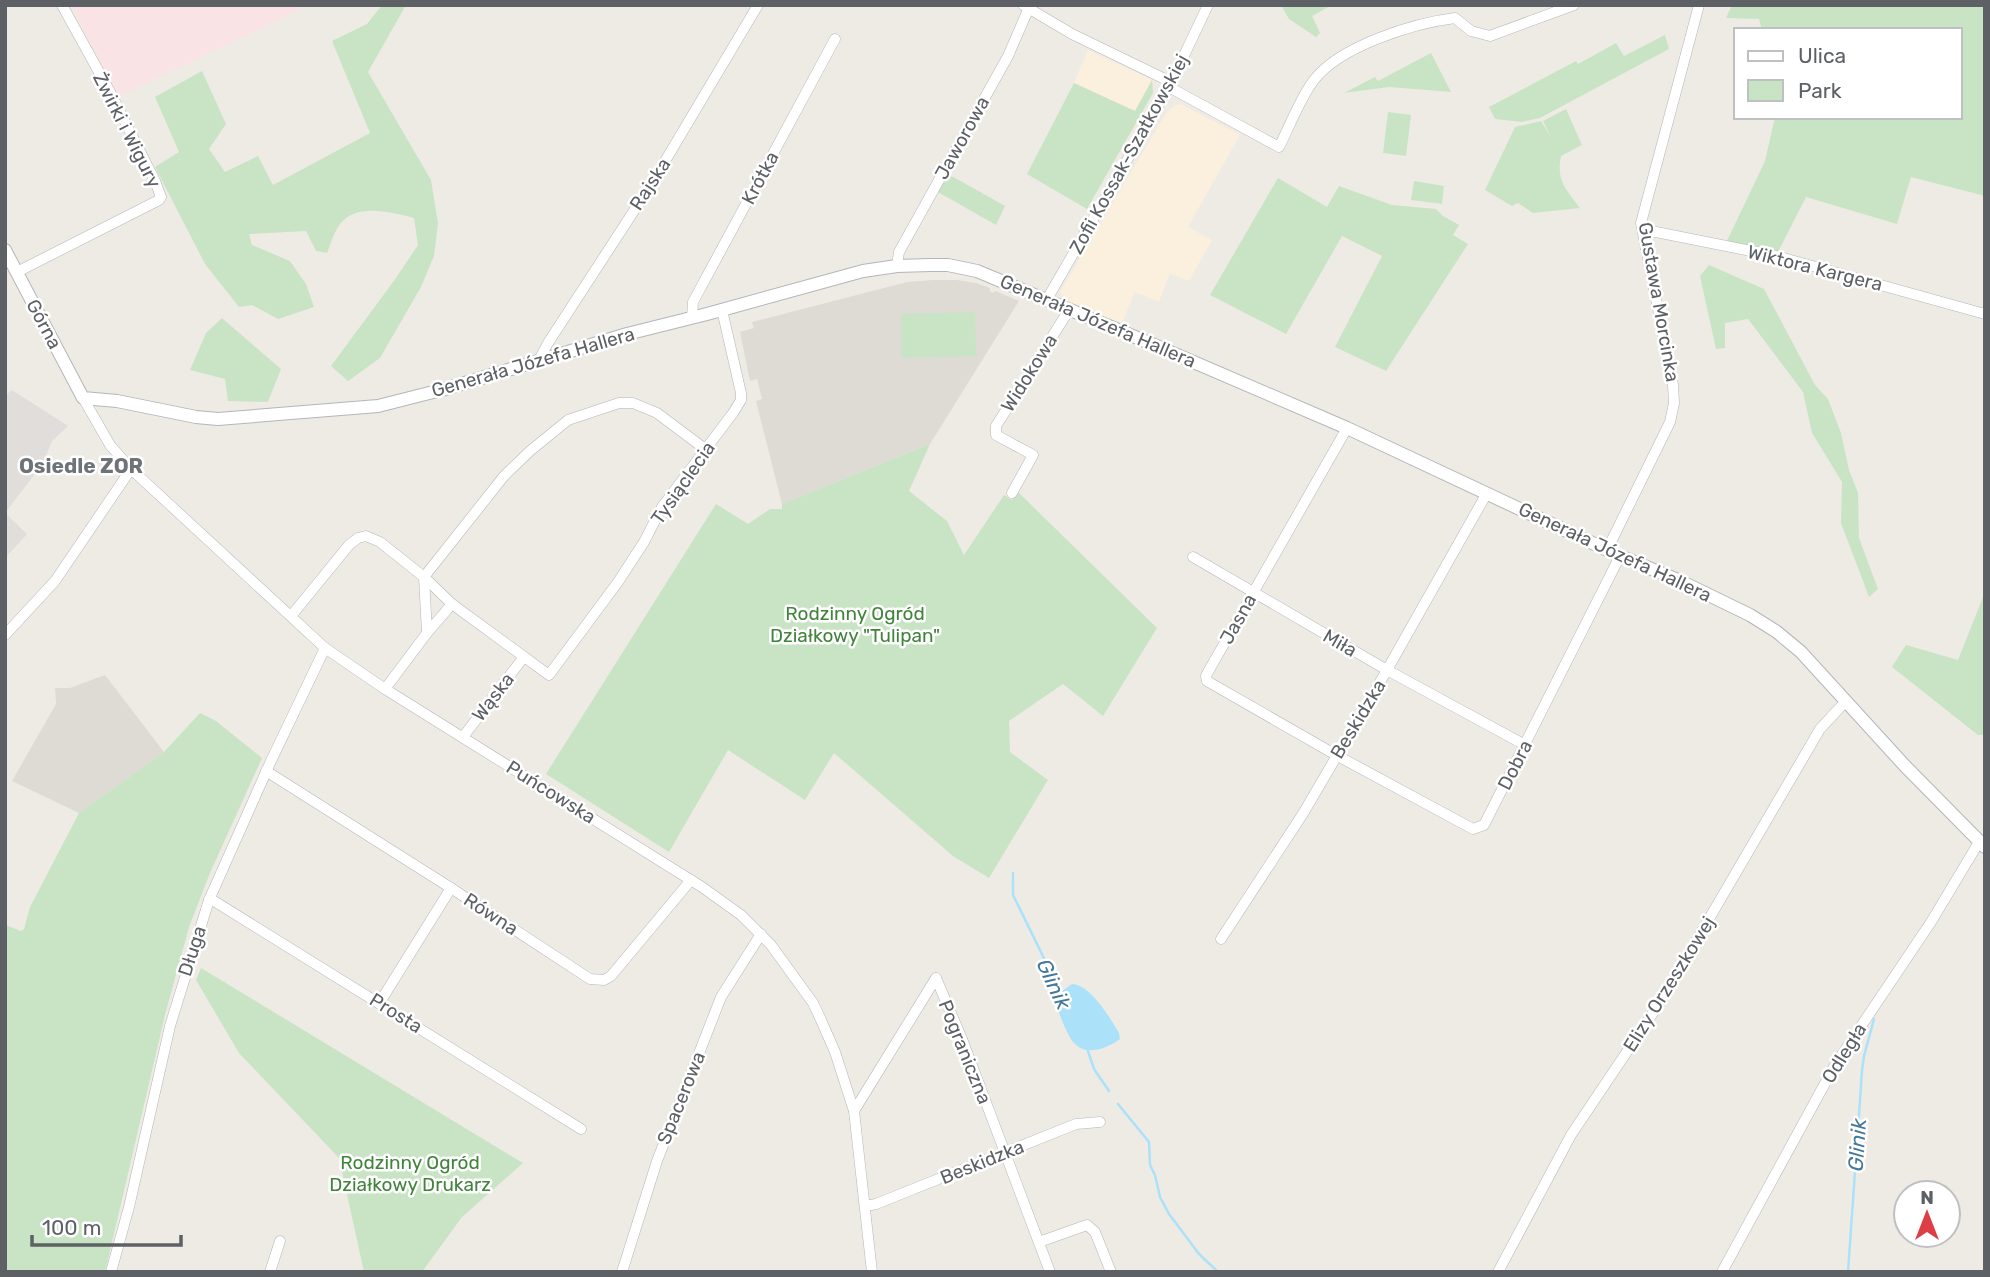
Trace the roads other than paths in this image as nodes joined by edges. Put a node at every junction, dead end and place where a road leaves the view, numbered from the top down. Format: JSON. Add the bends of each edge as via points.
{"nodes":[{"id":1,"x":62,"y":5,"type":"edge"},
{"id":2,"x":758,"y":5,"type":"edge"},
{"id":3,"x":1208,"y":5,"type":"edge"},
{"id":4,"x":1449,"y":5,"type":"edge"},
{"id":5,"x":1574,"y":5,"type":"edge"},
{"id":6,"x":1695,"y":6,"type":"edge"},
{"id":7,"x":1026,"y":8,"type":"edge"},
{"id":8,"x":1455,"y":18,"type":"junction"},
{"id":9,"x":835,"y":39,"type":"dead end"},
{"id":10,"x":1170,"y":84,"type":"junction"},
{"id":11,"x":1644,"y":233,"type":"junction"},
{"id":12,"x":5,"y":250,"type":"edge"},
{"id":13,"x":897,"y":266,"type":"junction"},
{"id":14,"x":16,"y":272,"type":"junction"},
{"id":15,"x":1046,"y":301,"type":"junction"},
{"id":16,"x":722,"y":310,"type":"junction"},
{"id":17,"x":1069,"y":310,"type":"junction"},
{"id":18,"x":1985,"y":314,"type":"edge"},
{"id":19,"x":692,"y":318,"type":"junction"},
{"id":20,"x":542,"y":361,"type":"junction"},
{"id":21,"x":83,"y":398,"type":"junction"},
{"id":22,"x":1347,"y":428,"type":"junction"},
{"id":23,"x":705,"y":449,"type":"junction"},
{"id":24,"x":131,"y":469,"type":"junction"},
{"id":25,"x":1012,"y":493,"type":"dead end"},
{"id":26,"x":1487,"y":493,"type":"junction"},
{"id":27,"x":1607,"y":550,"type":"junction"},
{"id":28,"x":1620,"y":556,"type":"junction"},
{"id":29,"x":1193,"y":557,"type":"dead end"},
{"id":30,"x":424,"y":577,"type":"junction"},
{"id":31,"x":1252,"y":592,"type":"junction"},
{"id":32,"x":452,"y":604,"type":"junction"},
{"id":33,"x":291,"y":616,"type":"junction"},
{"id":34,"x":427,"y":633,"type":"junction"},
{"id":35,"x":5,"y":635,"type":"edge"},
{"id":36,"x":325,"y":648,"type":"junction"},
{"id":37,"x":523,"y":658,"type":"junction"},
{"id":38,"x":1387,"y":670,"type":"junction"},
{"id":39,"x":385,"y":688,"type":"junction"},
{"id":40,"x":1846,"y":701,"type":"junction"},
{"id":41,"x":463,"y":737,"type":"junction"},
{"id":42,"x":1525,"y":745,"type":"junction"},
{"id":43,"x":1336,"y":755,"type":"junction"},
{"id":44,"x":266,"y":771,"type":"junction"},
{"id":45,"x":1982,"y":845,"type":"edge"},
{"id":46,"x":691,"y":880,"type":"junction"},
{"id":47,"x":451,"y":888,"type":"junction"},
{"id":48,"x":209,"y":900,"type":"junction"},
{"id":49,"x":761,"y":934,"type":"junction"},
{"id":50,"x":1221,"y":939,"type":"dead end"},
{"id":51,"x":380,"y":1002,"type":"junction"},
{"id":52,"x":854,"y":1111,"type":"junction"},
{"id":53,"x":1100,"y":1122,"type":"dead end"},
{"id":54,"x":581,"y":1129,"type":"dead end"},
{"id":55,"x":1005,"y":1153,"type":"junction"},
{"id":56,"x":866,"y":1206,"type":"junction"},
{"id":57,"x":279,"y":1241,"type":"dead end"},
{"id":58,"x":1039,"y":1242,"type":"junction"},
{"id":59,"x":111,"y":1272,"type":"edge"},
{"id":60,"x":270,"y":1272,"type":"edge"},
{"id":61,"x":622,"y":1272,"type":"edge"},
{"id":62,"x":872,"y":1272,"type":"edge"},
{"id":63,"x":1050,"y":1272,"type":"edge"},
{"id":64,"x":1111,"y":1272,"type":"edge"},
{"id":65,"x":1498,"y":1272,"type":"edge"},
{"id":66,"x":1721,"y":1272,"type":"edge"}],
"edges":[{"from":1,"to":14,"type":"street","name":"Żwirki i Wigury","via":[[160,197]]},
{"from":2,"to":20,"type":"street","name":"Rajska","via":[[652,183],[548,343]]},
{"from":3,"to":10,"type":"street","name":"Zofii Kossak-Szatkowskiej"},
{"from":4,"to":8,"type":"street"},
{"from":5,"to":8,"type":"street","via":[[1489,36],[1471,32]]},
{"from":6,"to":11,"type":"street","name":"Gustawa Morcinka","via":[[1641,223]]},
{"from":7,"to":10,"type":"street"},
{"from":7,"to":13,"type":"street","name":"Jaworowa","via":[[1007,56],[898,252]]},
{"from":8,"to":10,"type":"street","via":[[1390,33],[1325,68],[1279,147]]},
{"from":9,"to":19,"type":"street","name":"Krótka","via":[[693,302]]},
{"from":10,"to":15,"type":"street","name":"Zofii Kossak-Szatkowskiej"},
{"from":11,"to":18,"type":"street","name":"Wiktora Kargera","via":[[1665,233],[1776,256]]},
{"from":11,"to":27,"type":"street","name":"Gustawa Morcinka","via":[[1674,403],[1670,422]]},
{"from":12,"to":14,"type":"street","name":"Górna"},
{"from":13,"to":15,"type":"street","name":"Generała Józefa Hallera","via":[[962,267]]},
{"from":13,"to":16,"type":"street","name":"Generała Józefa Hallera"},
{"from":14,"to":21,"type":"street","name":"Górna"},
{"from":15,"to":17,"type":"street","name":"Generała Józefa Hallera"},
{"from":16,"to":19,"type":"street","name":"Generała Józefa Hallera"},
{"from":16,"to":23,"type":"street","name":"Tysiąclecia","via":[[741,400]]},
{"from":17,"to":22,"type":"street","name":"Generała Józefa Hallera"},
{"from":17,"to":25,"type":"street","name":"Widokowa","via":[[996,426],[996,435],[1033,455]]},
{"from":19,"to":20,"type":"street","name":"Generała Józefa Hallera"},
{"from":20,"to":21,"type":"street","name":"Generała Józefa Hallera","via":[[378,405],[231,419]]},
{"from":21,"to":24,"type":"street","name":"Puńcowska","via":[[110,445]]},
{"from":22,"to":26,"type":"street","name":"Generała Józefa Hallera"},
{"from":22,"to":31,"type":"street","name":"Jasna"},
{"from":23,"to":30,"type":"street","via":[[657,414],[633,403],[619,403],[568,420],[504,476]]},
{"from":23,"to":37,"type":"street","name":"Tysiąclecia","via":[[662,506],[618,582],[549,675]]},
{"from":24,"to":33,"type":"street","name":"Puńcowska"},
{"from":24,"to":35,"type":"street","via":[[55,581]]},
{"from":26,"to":27,"type":"street","name":"Generała Józefa Hallera"},
{"from":26,"to":38,"type":"street","name":"Beskidzka"},
{"from":27,"to":28,"type":"street","name":"Generała Józefa Hallera"},
{"from":28,"to":40,"type":"street","name":"Generała Józefa Hallera","via":[[1678,580],[1777,632]]},
{"from":28,"to":42,"type":"street","name":"Dobra"},
{"from":29,"to":31,"type":"street","name":"Miła"},
{"from":30,"to":32,"type":"street"},
{"from":30,"to":33,"type":"street","via":[[380,542],[358,538]]},
{"from":30,"to":34,"type":"street"},
{"from":31,"to":38,"type":"street","name":"Miła"},
{"from":31,"to":43,"type":"street","name":"Jasna","via":[[1207,681]]},
{"from":32,"to":34,"type":"street"},
{"from":32,"to":37,"type":"street"},
{"from":33,"to":36,"type":"street","name":"Puńcowska"},
{"from":34,"to":39,"type":"street"},
{"from":36,"to":39,"type":"street","name":"Puńcowska"},
{"from":36,"to":44,"type":"street","name":"Długa"},
{"from":37,"to":41,"type":"street","name":"Wąska"},
{"from":38,"to":42,"type":"street","name":"Miła"},
{"from":38,"to":43,"type":"street","name":"Beskidzka"},
{"from":39,"to":41,"type":"street","name":"Puńcowska"},
{"from":40,"to":45,"type":"street","name":"Generała Józefa Hallera"},
{"from":40,"to":65,"type":"street","name":"Elizy Orzeszkowej","via":[[1821,729],[1661,1001],[1571,1135]]},
{"from":41,"to":46,"type":"street","name":"Puńcowska"},
{"from":42,"to":43,"type":"street","name":"Dobra","via":[[1484,825],[1473,830]]},
{"from":43,"to":50,"type":"street","name":"Beskidzka"},
{"from":44,"to":47,"type":"street","name":"Równa"},
{"from":44,"to":48,"type":"street","name":"Długa"},
{"from":45,"to":66,"type":"street","name":"Odległa","via":[[1835,1065]]},
{"from":46,"to":47,"type":"street","name":"Równa","via":[[611,976],[596,981]]},
{"from":46,"to":49,"type":"street","name":"Puńcowska"},
{"from":47,"to":51,"type":"street"},
{"from":48,"to":51,"type":"street","name":"Prosta"},
{"from":48,"to":59,"type":"street","name":"Długa","via":[[170,1026]]},
{"from":49,"to":52,"type":"street","name":"Puńcowska","via":[[813,1003]]},
{"from":49,"to":61,"type":"street","name":"Spacerowa","via":[[721,997],[657,1161]]},
{"from":51,"to":54,"type":"street","name":"Prosta"},
{"from":52,"to":55,"type":"street","name":"Pograniczna","via":[[936,978]]},
{"from":52,"to":56,"type":"street","name":"Puńcowska"},
{"from":53,"to":55,"type":"street","name":"Beskidzka","via":[[1076,1124]]},
{"from":55,"to":56,"type":"street","name":"Beskidzka"},
{"from":55,"to":58,"type":"street","name":"Pograniczna"},
{"from":56,"to":62,"type":"street","name":"Puńcowska"},
{"from":57,"to":60,"type":"street"},
{"from":58,"to":63,"type":"street","name":"Pograniczna"},
{"from":58,"to":64,"type":"street","via":[[1087,1225]]}]}
